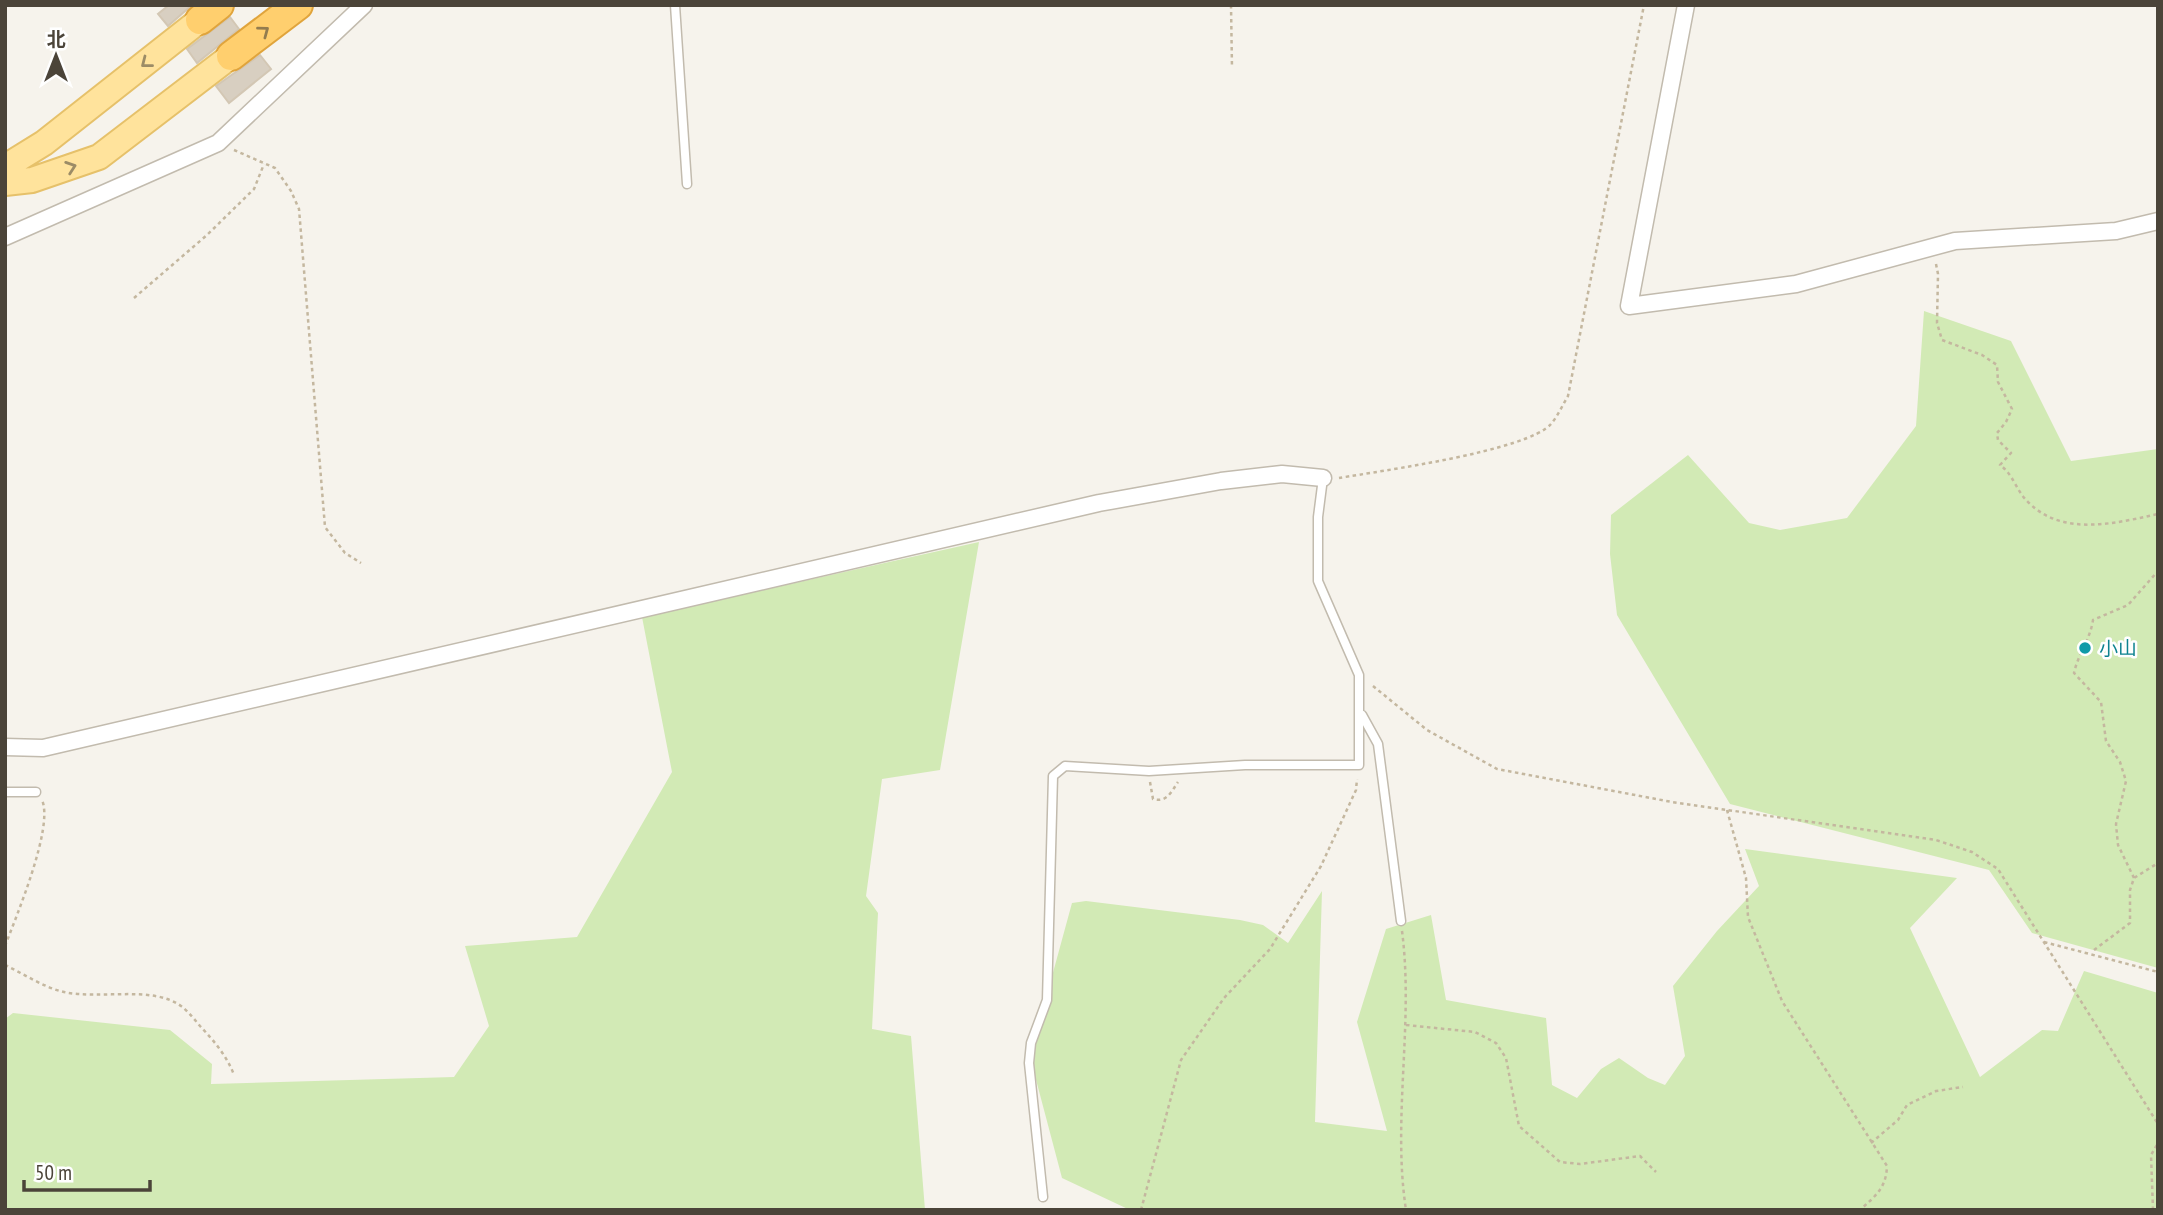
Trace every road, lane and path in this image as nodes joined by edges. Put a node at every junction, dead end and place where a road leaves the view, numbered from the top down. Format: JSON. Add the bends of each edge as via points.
{"nodes":[{"id":1,"x":298,"y":5,"type":"edge"},
{"id":2,"x":364,"y":5,"type":"edge"},
{"id":3,"x":675,"y":5,"type":"edge"},
{"id":4,"x":1231,"y":5,"type":"edge"},
{"id":5,"x":1644,"y":5,"type":"edge"},
{"id":6,"x":1686,"y":5,"type":"edge"},
{"id":7,"x":210,"y":13,"type":"edge"},
{"id":8,"x":231,"y":56,"type":"joint"},
{"id":9,"x":1232,"y":68,"type":"dead end"},
{"id":10,"x":218,"y":143,"type":"junction"},
{"id":11,"x":264,"y":163,"type":"junction"},
{"id":12,"x":5,"y":167,"type":"edge"},
{"id":13,"x":5,"y":183,"type":"edge"},
{"id":14,"x":687,"y":184,"type":"dead end"},
{"id":15,"x":2158,"y":221,"type":"edge"},
{"id":16,"x":5,"y":237,"type":"edge"},
{"id":17,"x":1931,"y":248,"type":"junction"},
{"id":18,"x":134,"y":298,"type":"dead end"},
{"id":19,"x":1323,"y":478,"type":"junction"},
{"id":20,"x":2158,"y":514,"type":"edge"},
{"id":21,"x":362,"y":563,"type":"dead end"},
{"id":22,"x":2158,"y":571,"type":"edge"},
{"id":23,"x":1359,"y":675,"type":"junction"},
{"id":24,"x":1360,"y":713,"type":"junction"},
{"id":25,"x":5,"y":747,"type":"edge"},
{"id":26,"x":1359,"y":765,"type":"junction"},
{"id":27,"x":1185,"y":768,"type":"junction"},
{"id":28,"x":1149,"y":771,"type":"junction"},
{"id":29,"x":5,"y":792,"type":"edge"},
{"id":30,"x":36,"y":792,"type":"joint"},
{"id":31,"x":1727,"y":810,"type":"junction"},
{"id":32,"x":2158,"y":863,"type":"edge"},
{"id":33,"x":2134,"y":878,"type":"junction"},
{"id":34,"x":1401,"y":921,"type":"joint"},
{"id":35,"x":2044,"y":942,"type":"junction"},
{"id":36,"x":5,"y":946,"type":"edge"},
{"id":37,"x":2094,"y":950,"type":"dead end"},
{"id":38,"x":5,"y":965,"type":"edge"},
{"id":39,"x":2158,"y":972,"type":"edge"},
{"id":40,"x":1406,"y":1024,"type":"junction"},
{"id":41,"x":234,"y":1074,"type":"dead end"},
{"id":42,"x":1963,"y":1087,"type":"dead end"},
{"id":43,"x":2158,"y":1124,"type":"edge"},
{"id":44,"x":1871,"y":1143,"type":"junction"},
{"id":45,"x":2158,"y":1143,"type":"edge"},
{"id":46,"x":1656,"y":1172,"type":"dead end"},
{"id":47,"x":1043,"y":1197,"type":"dead end"},
{"id":48,"x":1141,"y":1210,"type":"edge"},
{"id":49,"x":1406,"y":1210,"type":"edge"},
{"id":50,"x":1860,"y":1210,"type":"edge"},
{"id":51,"x":2152,"y":1210,"type":"edge"}],
"edges":[{"from":8,"to":1,"type":"highway","one_way":true},
{"from":2,"to":10,"type":"street"},
{"from":3,"to":14,"type":"lane"},
{"from":4,"to":9,"type":"path"},
{"from":5,"to":19,"type":"path","via":[[1568,396],[1551,424],[1528,439],[1434,461]]},
{"from":6,"to":17,"type":"street","via":[[1629,306],[1796,284]]},
{"from":7,"to":12,"type":"main road","one_way":true,"via":[[44,143]]},
{"from":13,"to":8,"type":"main road","one_way":true,"via":[[32,180],[99,157]]},
{"from":10,"to":11,"type":"path"},
{"from":10,"to":16,"type":"street"},
{"from":11,"to":18,"type":"path","via":[[254,189]]},
{"from":11,"to":21,"type":"path","via":[[275,168],[299,209],[325,527],[345,553]]},
{"from":15,"to":17,"type":"street","via":[[2116,231],[1955,241]]},
{"from":17,"to":20,"type":"path","via":[[1938,274],[1937,324],[1942,340],[1997,365],[1998,382],[2012,409],[1997,433],[2011,453],[2000,465],[2010,472],[2028,503],[2066,524],[2115,524]]},
{"from":19,"to":23,"type":"lane","via":[[1318,581]]},
{"from":19,"to":25,"type":"street","via":[[1282,474],[1100,503],[43,748]]},
{"from":22,"to":33,"type":"path","via":[[2128,606],[2093,620],[2074,673],[2101,702],[2106,741],[2126,781],[2116,824],[2118,845]]},
{"from":23,"to":24,"type":"lane"},
{"from":23,"to":31,"type":"path","via":[[1427,730],[1497,769]]},
{"from":24,"to":26,"type":"lane"},
{"from":24,"to":34,"type":"lane","via":[[1378,744]]},
{"from":26,"to":27,"type":"lane"},
{"from":26,"to":48,"type":"path","via":[[1356,790],[1321,866],[1270,950],[1224,998],[1181,1060]]},
{"from":27,"to":28,"type":"lane"},
{"from":27,"to":28,"type":"path","via":[[1166,799],[1160,801],[1153,799]]},
{"from":28,"to":47,"type":"lane","via":[[1065,766],[1053,776],[1047,1000],[1031,1043],[1029,1063]]},
{"from":29,"to":30,"type":"lane"},
{"from":30,"to":36,"type":"path","via":[[44,804],[44,819],[32,872]]},
{"from":31,"to":35,"type":"path","via":[[1936,840],[1972,852],[1998,869]]},
{"from":31,"to":44,"type":"path","via":[[1746,877],[1748,917],[1782,1001]]},
{"from":32,"to":33,"type":"path"},
{"from":33,"to":37,"type":"path","via":[[2130,923]]},
{"from":34,"to":40,"type":"path"},
{"from":35,"to":39,"type":"path"},
{"from":35,"to":43,"type":"path"},
{"from":38,"to":41,"type":"path","via":[[61,991],[164,997],[182,1007],[214,1040]]},
{"from":40,"to":46,"type":"path","via":[[1475,1032],[1496,1042],[1507,1058],[1519,1126],[1560,1162],[1640,1156]]},
{"from":40,"to":49,"type":"path","via":[[1400,1174]]},
{"from":42,"to":44,"type":"path","via":[[1936,1091],[1907,1105]]},
{"from":44,"to":50,"type":"path","via":[[1887,1167],[1886,1181],[1876,1198]]},
{"from":45,"to":51,"type":"path","via":[[2151,1155]]}]}
